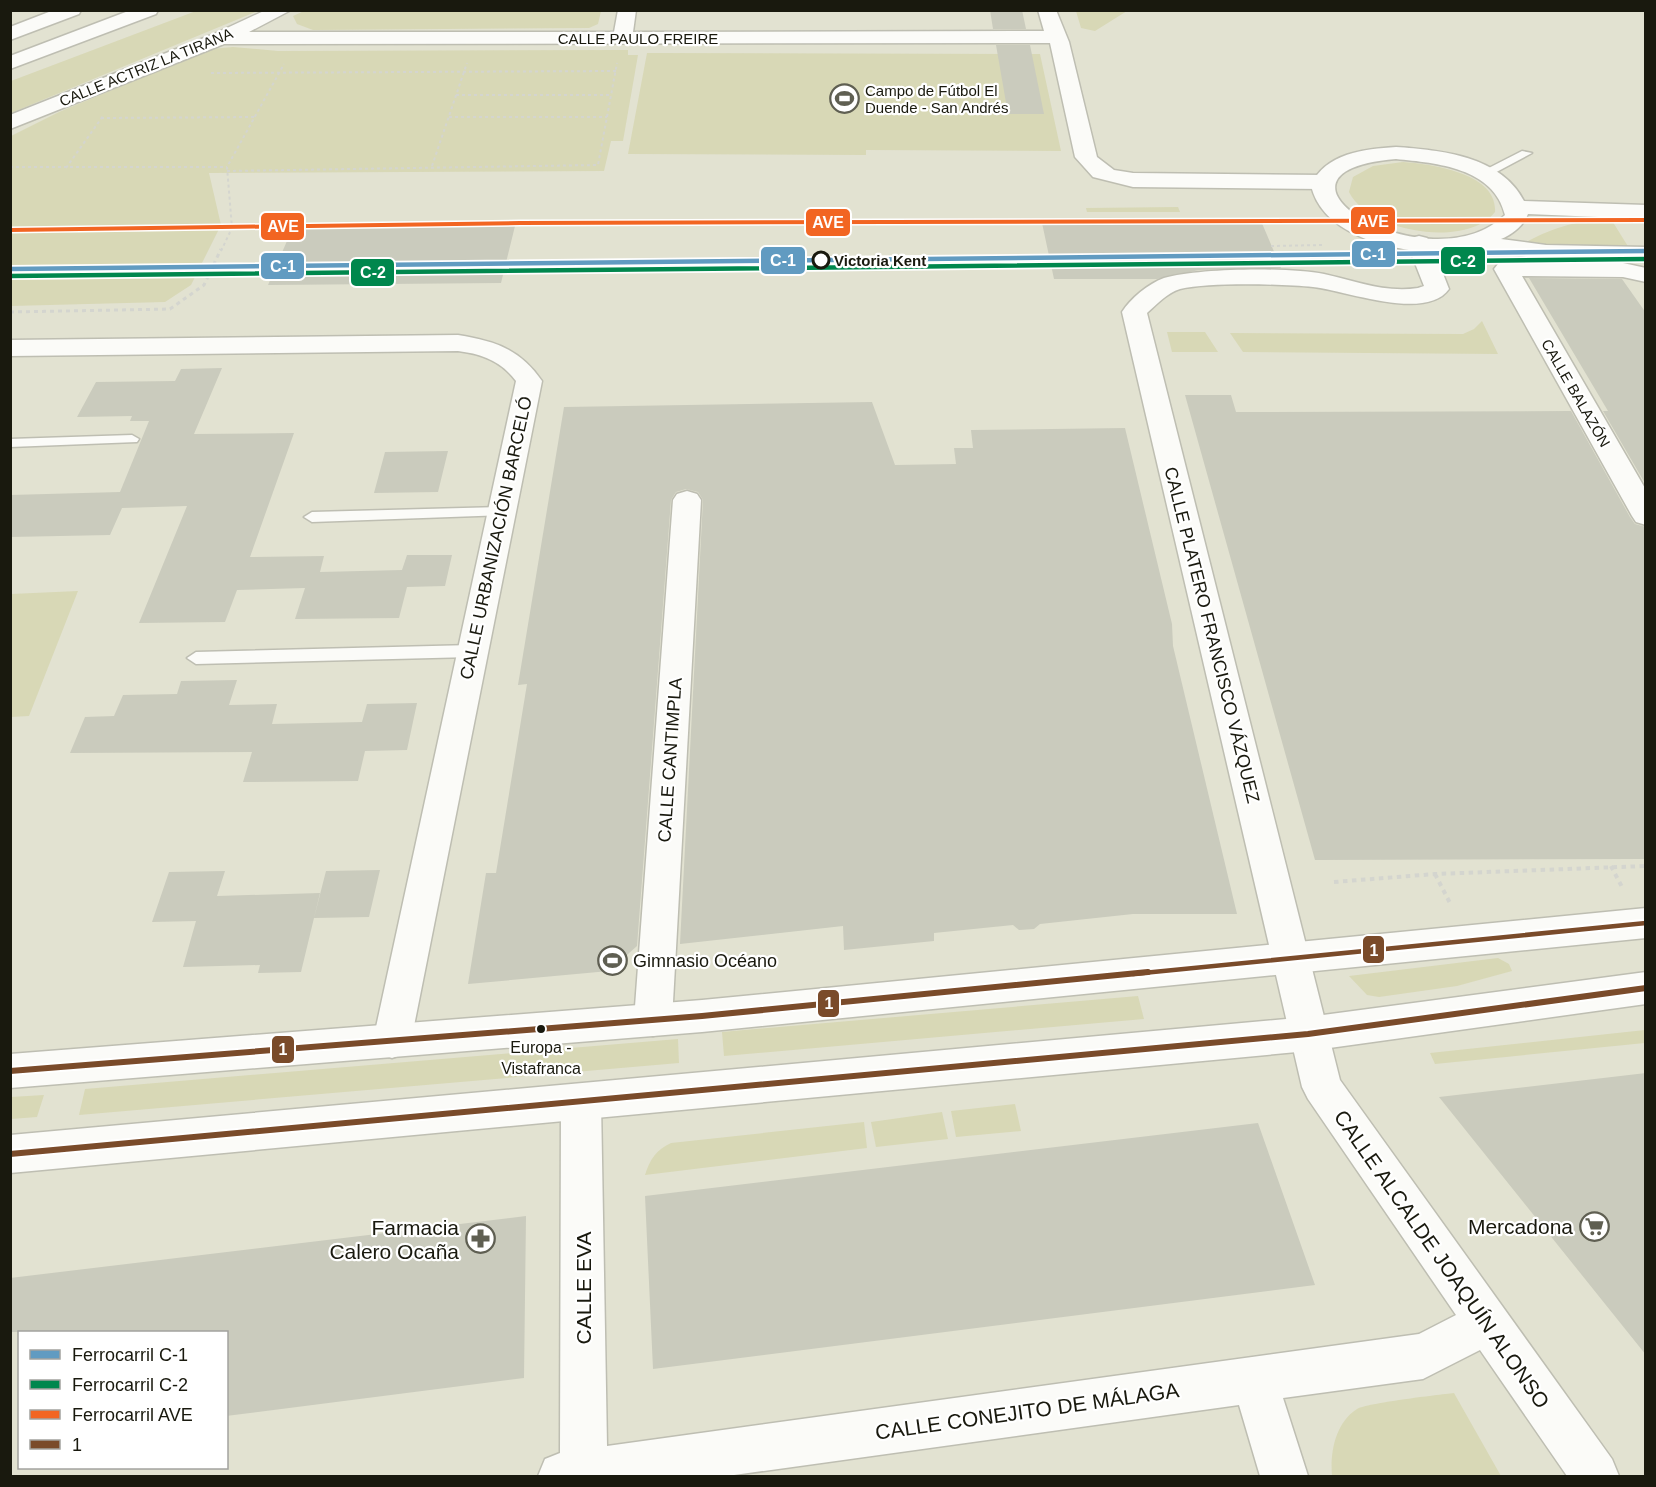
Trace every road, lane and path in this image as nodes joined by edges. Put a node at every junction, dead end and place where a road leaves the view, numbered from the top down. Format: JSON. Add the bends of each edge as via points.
{"nodes":[{"id":1,"x":72,"y":10,"type":"edge"},
{"id":2,"x":149,"y":10,"type":"edge"},
{"id":3,"x":282,"y":10,"type":"edge"},
{"id":4,"x":627,"y":10,"type":"edge"},
{"id":5,"x":1047,"y":10,"type":"edge"},
{"id":6,"x":10,"y":34,"type":"edge"},
{"id":7,"x":1055,"y":37,"type":"junction"},
{"id":8,"x":221,"y":38,"type":"junction"},
{"id":9,"x":622,"y":38,"type":"junction"},
{"id":10,"x":288,"y":58,"type":"dead end"},
{"id":11,"x":468,"y":61,"type":"dead end"},
{"id":12,"x":617,"y":61,"type":"dead end"},
{"id":13,"x":10,"y":63,"type":"edge"},
{"id":14,"x":616,"y":71,"type":"junction"},
{"id":15,"x":464,"y":72,"type":"junction"},
{"id":16,"x":208,"y":73,"type":"dead end"},
{"id":17,"x":279,"y":73,"type":"junction"},
{"id":18,"x":456,"y":95,"type":"junction"},
{"id":19,"x":611,"y":95,"type":"junction"},
{"id":20,"x":107,"y":111,"type":"dead end"},
{"id":21,"x":255,"y":117,"type":"junction"},
{"id":22,"x":449,"y":117,"type":"junction"},
{"id":23,"x":607,"y":117,"type":"junction"},
{"id":24,"x":91,"y":118,"type":"dead end"},
{"id":25,"x":102,"y":118,"type":"junction"},
{"id":26,"x":10,"y":123,"type":"edge"},
{"id":27,"x":1526,"y":153,"type":"dead end"},
{"id":28,"x":432,"y":166,"type":"junction"},
{"id":29,"x":10,"y":167,"type":"edge"},
{"id":30,"x":66,"y":168,"type":"junction"},
{"id":31,"x":227,"y":169,"type":"junction"},
{"id":32,"x":1485,"y":173,"type":"junction"},
{"id":33,"x":1323,"y":183,"type":"junction"},
{"id":34,"x":1517,"y":207,"type":"junction"},
{"id":35,"x":1646,"y":212,"type":"edge"},
{"id":36,"x":1419,"y":243,"type":"junction"},
{"id":37,"x":1475,"y":243,"type":"junction"},
{"id":38,"x":1323,"y":245,"type":"dead end"},
{"id":39,"x":1271,"y":246,"type":"dead end"},
{"id":40,"x":1645,"y":271,"type":"edge"},
{"id":41,"x":10,"y":312,"type":"edge"},
{"id":42,"x":10,"y":348,"type":"edge"},
{"id":43,"x":132,"y":439,"type":"dead end"},
{"id":44,"x":10,"y":443,"type":"edge"},
{"id":45,"x":687,"y":500,"type":"dead end"},
{"id":46,"x":501,"y":512,"type":"junction"},
{"id":47,"x":1646,"y":516,"type":"edge"},
{"id":48,"x":312,"y":517,"type":"dead end"},
{"id":49,"x":472,"y":651,"type":"junction"},
{"id":50,"x":196,"y":658,"type":"dead end"},
{"id":51,"x":1611,"y":866,"type":"junction"},
{"id":52,"x":1646,"y":866,"type":"edge"},
{"id":53,"x":1435,"y":874,"type":"junction"},
{"id":54,"x":1334,"y":882,"type":"dead end"},
{"id":55,"x":1620,"y":884,"type":"dead end"},
{"id":56,"x":1452,"y":906,"type":"dead end"},
{"id":57,"x":1646,"y":923,"type":"edge"},
{"id":58,"x":1290,"y":959,"type":"junction"},
{"id":59,"x":1646,"y":988,"type":"edge"},
{"id":60,"x":653,"y":1020,"type":"junction"},
{"id":61,"x":1308,"y":1034,"type":"junction"},
{"id":62,"x":392,"y":1041,"type":"junction"},
{"id":63,"x":10,"y":1071,"type":"edge"},
{"id":64,"x":581,"y":1102,"type":"junction"},
{"id":65,"x":11,"y":1154,"type":"edge"},
{"id":66,"x":1485,"y":1324,"type":"junction"},
{"id":67,"x":1254,"y":1380,"type":"junction"},
{"id":68,"x":573,"y":1475,"type":"edge"},
{"id":69,"x":1284,"y":1476,"type":"edge"},
{"id":70,"x":1595,"y":1476,"type":"edge"}],
"edges":[{"from":1,"to":6,"type":"main road"},
{"from":2,"to":13,"type":"main road"},
{"from":3,"to":8,"type":"main road","name":"CALLE ACTRIZ LA TIRANA"},
{"from":4,"to":9,"type":"main road"},
{"from":5,"to":7,"type":"main road"},
{"from":7,"to":9,"type":"main road","name":"CALLE PAULO FREIRE"},
{"from":7,"to":33,"type":"main road","via":[[1086,157],[1092,168],[1105,176],[1133,180]]},
{"from":8,"to":9,"type":"main road","name":"CALLE PAULO FREIRE"},
{"from":8,"to":26,"type":"main road","name":"CALLE ACTRIZ LA TIRANA"},
{"from":10,"to":17,"type":"path"},
{"from":11,"to":15,"type":"path"},
{"from":12,"to":14,"type":"path"},
{"from":14,"to":15,"type":"path"},
{"from":14,"to":19,"type":"path"},
{"from":15,"to":17,"type":"path"},
{"from":15,"to":18,"type":"path"},
{"from":16,"to":17,"type":"path"},
{"from":17,"to":21,"type":"path"},
{"from":18,"to":19,"type":"path"},
{"from":18,"to":22,"type":"path"},
{"from":19,"to":23,"type":"path"},
{"from":20,"to":25,"type":"path"},
{"from":21,"to":25,"type":"path"},
{"from":21,"to":31,"type":"path"},
{"from":22,"to":23,"type":"path"},
{"from":22,"to":28,"type":"path"},
{"from":23,"to":28,"type":"path","via":[[598,165]]},
{"from":24,"to":25,"type":"path"},
{"from":25,"to":30,"type":"path"},
{"from":27,"to":32,"type":"lane"},
{"from":28,"to":31,"type":"path","via":[[330,171]]},
{"from":29,"to":30,"type":"path"},
{"from":30,"to":31,"type":"path"},
{"from":31,"to":41,"type":"path","via":[[232,228],[204,285],[170,309]]},
{"from":32,"to":33,"type":"main road","via":[[1443,158],[1374,154],[1339,164],[1328,172]]},
{"from":32,"to":34,"type":"main road","via":[[1501,184]]},
{"from":33,"to":36,"type":"main road","via":[[1325,198],[1338,213],[1361,228]]},
{"from":34,"to":35,"type":"main road"},
{"from":34,"to":37,"type":"main road","via":[[1511,226]]},
{"from":36,"to":37,"type":"main road"},
{"from":36,"to":58,"type":"main road","name":"CALLE PLATERO FRANCISCO VÁZQUEZ","via":[[1437,289],[1422,297],[1380,295],[1319,280],[1196,280],[1172,284],[1134,312]]},
{"from":37,"to":40,"type":"main road"},
{"from":38,"to":39,"type":"path"},
{"from":40,"to":47,"type":"main road","name":"CALLE BALAZÓN","via":[[1506,269]]},
{"from":42,"to":46,"type":"main road","name":"CALLE URBANIZACIÓN BARCELÓ","via":[[458,343],[493,348],[519,365],[529,381]]},
{"from":43,"to":44,"type":"lane"},
{"from":45,"to":60,"type":"main road","name":"CALLE CANTIMPLA"},
{"from":46,"to":48,"type":"lane"},
{"from":46,"to":49,"type":"main road","name":"CALLE URBANIZACIÓN BARCELÓ"},
{"from":49,"to":50,"type":"lane"},
{"from":49,"to":62,"type":"main road","name":"CALLE URBANIZACIÓN BARCELÓ"},
{"from":51,"to":52,"type":"path"},
{"from":51,"to":53,"type":"path"},
{"from":51,"to":55,"type":"path"},
{"from":53,"to":54,"type":"path"},
{"from":53,"to":56,"type":"path"},
{"from":57,"to":58,"type":"main road"},
{"from":58,"to":60,"type":"main road"},
{"from":58,"to":61,"type":"main road","name":"CALLE PLATERO FRANCISCO VÁZQUEZ"},
{"from":59,"to":61,"type":"main road"},
{"from":60,"to":62,"type":"main road"},
{"from":61,"to":64,"type":"main road"},
{"from":61,"to":66,"type":"main road","name":"CALLE ALCALDE JOAQUÍN ALONSO","via":[[1322,1087]]},
{"from":62,"to":63,"type":"main road"},
{"from":64,"to":65,"type":"main road"},
{"from":64,"to":68,"type":"main road","name":"CALLE EVA"},
{"from":66,"to":67,"type":"main road","name":"CALLE CONEJITO DE MÁLAGA","via":[[1423,1356]]},
{"from":66,"to":70,"type":"main road","name":"CALLE ALCALDE JOAQUÍN ALONSO"},
{"from":67,"to":68,"type":"main road","name":"CALLE CONEJITO DE MÁLAGA"},
{"from":67,"to":69,"type":"main road"}]}
